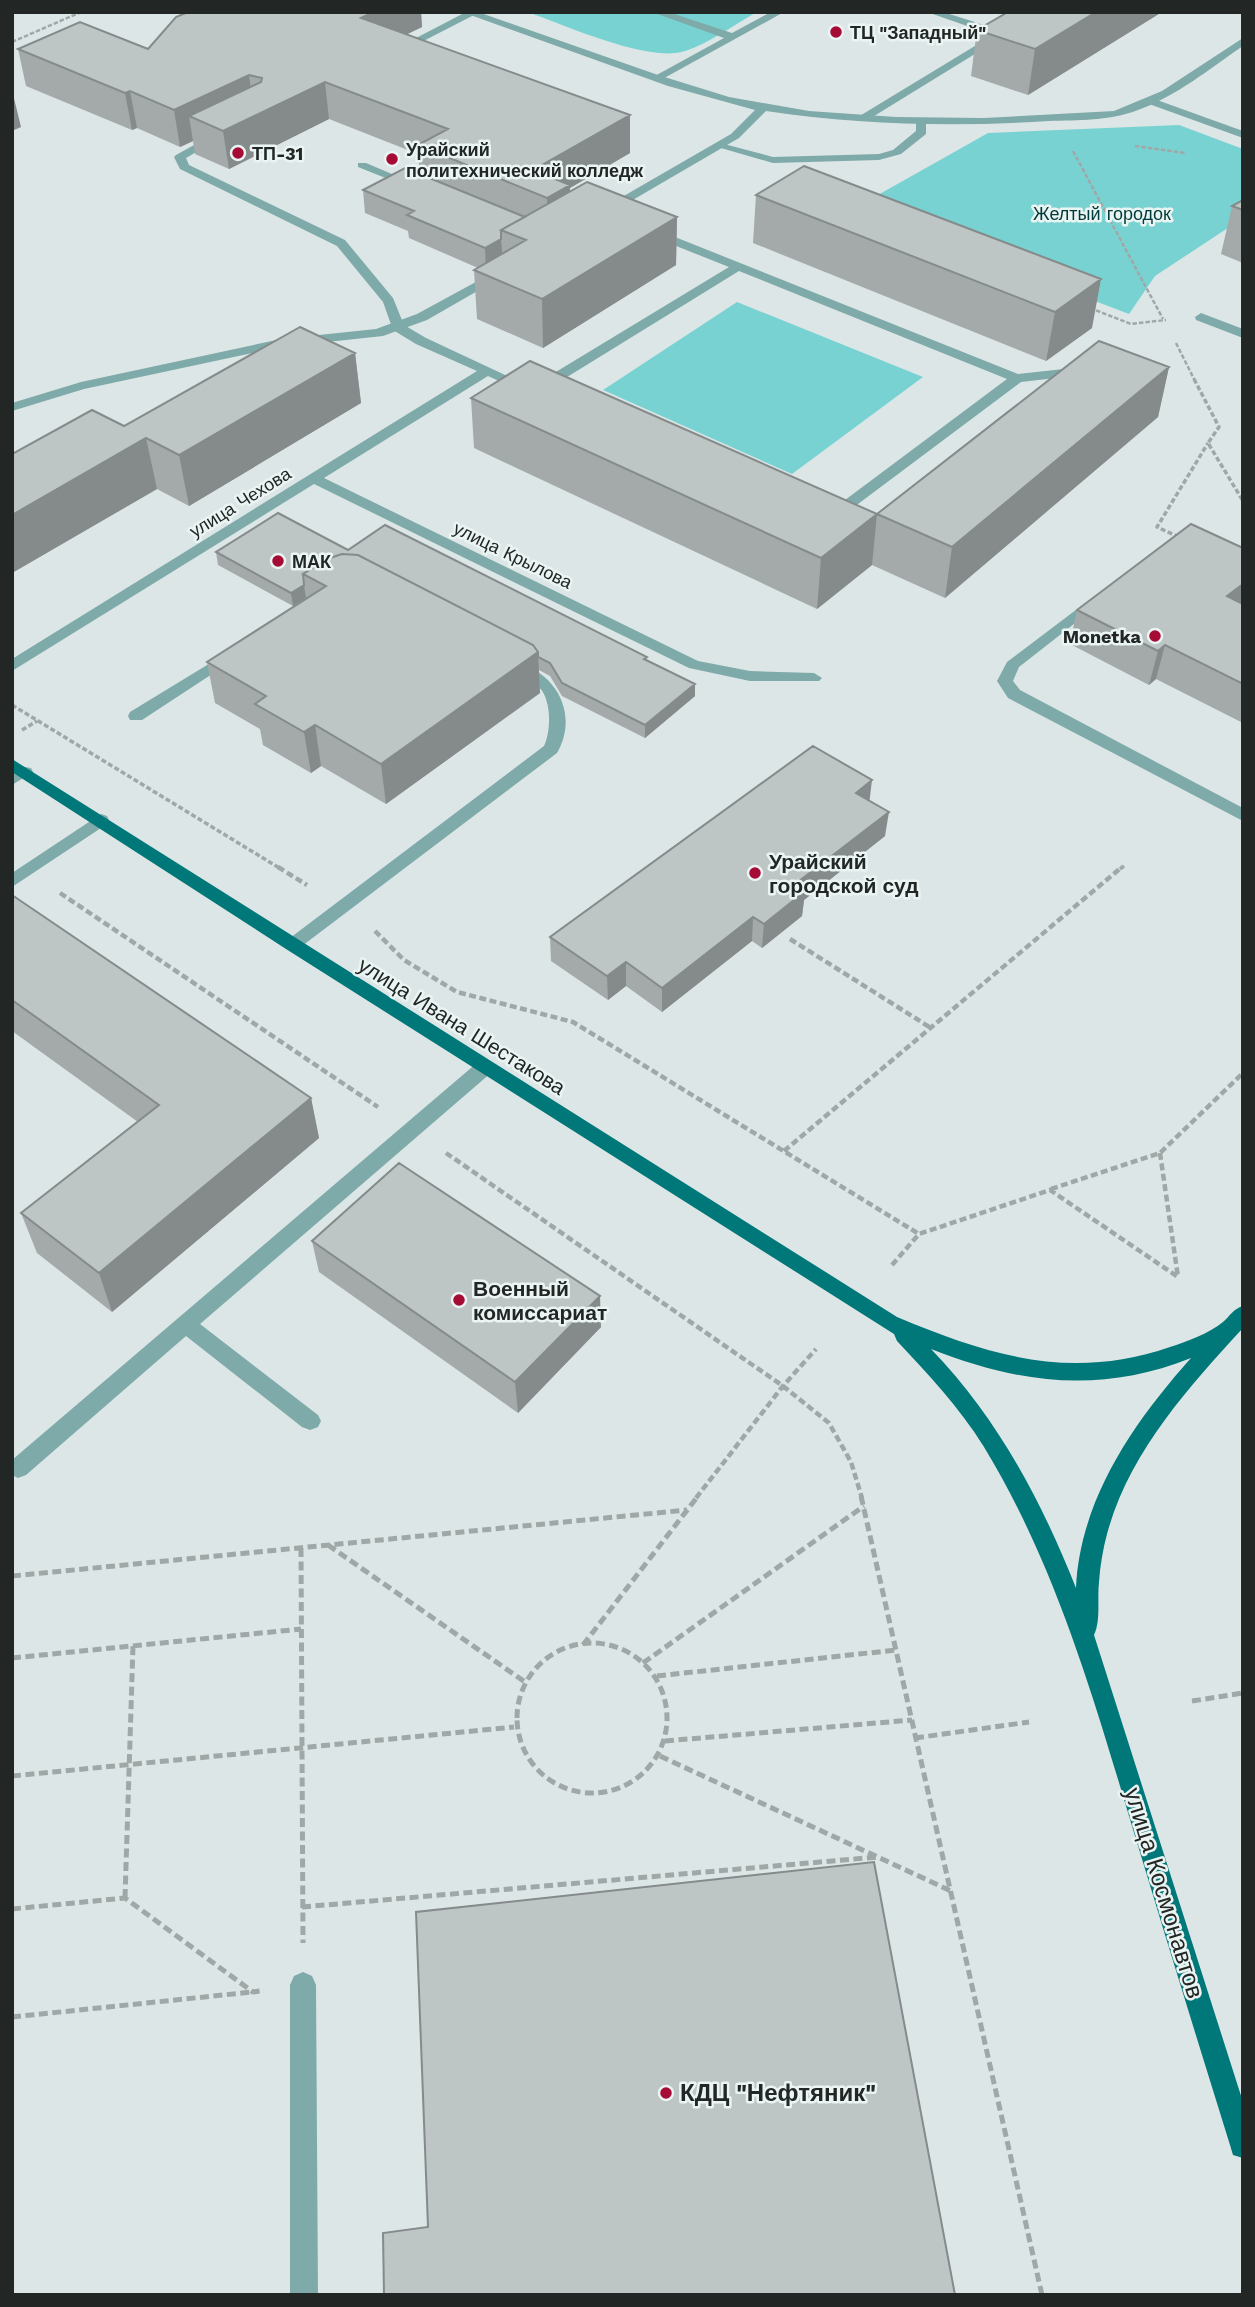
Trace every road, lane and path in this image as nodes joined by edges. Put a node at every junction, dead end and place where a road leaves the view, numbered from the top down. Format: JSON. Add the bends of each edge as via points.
{"nodes":[{"id":1,"x":81,"y":12,"type":"edge"},
{"id":2,"x":657,"y":12,"type":"edge"},
{"id":3,"x":779,"y":12,"type":"edge"},
{"id":4,"x":932,"y":12,"type":"edge"},
{"id":5,"x":1038,"y":12,"type":"edge"},
{"id":6,"x":469,"y":13,"type":"edge"},
{"id":7,"x":1001,"y":34,"type":"junction"},
{"id":8,"x":733,"y":37,"type":"junction"},
{"id":9,"x":1243,"y":41,"type":"edge"},
{"id":10,"x":12,"y":42,"type":"edge"},
{"id":11,"x":400,"y":49,"type":"edge"},
{"id":12,"x":657,"y":79,"type":"junction"},
{"id":13,"x":1153,"y":102,"type":"junction"},
{"id":14,"x":763,"y":108,"type":"junction"},
{"id":15,"x":862,"y":119,"type":"junction"},
{"id":16,"x":920,"y":122,"type":"junction"},
{"id":17,"x":234,"y":128,"type":"edge"},
{"id":18,"x":1243,"y":135,"type":"edge"},
{"id":19,"x":720,"y":146,"type":"junction"},
{"id":20,"x":1133,"y":146,"type":"dead end"},
{"id":21,"x":1072,"y":148,"type":"dead end"},
{"id":22,"x":1188,"y":154,"type":"dead end"},
{"id":23,"x":362,"y":165,"type":"dead end"},
{"id":24,"x":425,"y":191,"type":"edge"},
{"id":25,"x":606,"y":216,"type":"edge"},
{"id":26,"x":641,"y":227,"type":"edge"},
{"id":27,"x":737,"y":267,"type":"junction"},
{"id":28,"x":505,"y":270,"type":"edge"},
{"id":29,"x":1079,"y":304,"type":"edge"},
{"id":30,"x":1201,"y":317,"type":"joint"},
{"id":31,"x":1164,"y":320,"type":"junction"},
{"id":32,"x":398,"y":327,"type":"junction"},
{"id":33,"x":1169,"y":331,"type":"dead end"},
{"id":34,"x":1243,"y":334,"type":"edge"},
{"id":35,"x":1175,"y":342,"type":"dead end"},
{"id":36,"x":487,"y":371,"type":"junction"},
{"id":37,"x":1094,"y":371,"type":"edge"},
{"id":38,"x":1017,"y":378,"type":"junction"},
{"id":39,"x":12,"y":407,"type":"edge"},
{"id":40,"x":1208,"y":443,"type":"junction"},
{"id":41,"x":314,"y":479,"type":"junction"},
{"id":42,"x":1243,"y":501,"type":"edge"},
{"id":43,"x":813,"y":516,"type":"edge"},
{"id":44,"x":1182,"y":538,"type":"edge"},
{"id":45,"x":1107,"y":592,"type":"edge"},
{"id":46,"x":247,"y":644,"type":"edge"},
{"id":47,"x":496,"y":656,"type":"edge"},
{"id":48,"x":12,"y":666,"type":"edge"},
{"id":49,"x":814,"y":678,"type":"dead end"},
{"id":50,"x":12,"y":705,"type":"edge"},
{"id":51,"x":136,"y":716,"type":"dead end"},
{"id":52,"x":17,"y":772,"type":"edge"},
{"id":53,"x":1243,"y":814,"type":"edge"},
{"id":54,"x":101,"y":820,"type":"junction"},
{"id":55,"x":1124,"y":866,"type":"dead end"},
{"id":56,"x":19,"y":876,"type":"edge"},
{"id":57,"x":342,"y":907,"type":"junction"},
{"id":58,"x":790,"y":939,"type":"dead end"},
{"id":59,"x":292,"y":945,"type":"junction"},
{"id":60,"x":931,"y":1028,"type":"junction"},
{"id":61,"x":485,"y":1066,"type":"junction"},
{"id":62,"x":1243,"y":1073,"type":"edge"},
{"id":63,"x":411,"y":1129,"type":"junction"},
{"id":64,"x":784,"y":1151,"type":"junction"},
{"id":65,"x":1160,"y":1153,"type":"junction"},
{"id":66,"x":1051,"y":1190,"type":"junction"},
{"id":67,"x":919,"y":1234,"type":"junction"},
{"id":68,"x":892,"y":1265,"type":"dead end"},
{"id":69,"x":1243,"y":1314,"type":"edge"},
{"id":70,"x":890,"y":1323,"type":"junction"},
{"id":71,"x":184,"y":1324,"type":"junction"},
{"id":72,"x":1224,"y":1331,"type":"junction"},
{"id":73,"x":816,"y":1349,"type":"dead end"},
{"id":74,"x":783,"y":1386,"type":"junction"},
{"id":75,"x":310,"y":1421,"type":"dead end"},
{"id":76,"x":18,"y":1468,"type":"dead end"},
{"id":77,"x":864,"y":1506,"type":"junction"},
{"id":78,"x":687,"y":1510,"type":"junction"},
{"id":79,"x":328,"y":1545,"type":"junction"},
{"id":80,"x":301,"y":1548,"type":"junction"},
{"id":81,"x":12,"y":1576,"type":"edge"},
{"id":82,"x":301,"y":1629,"type":"junction"},
{"id":83,"x":1086,"y":1642,"type":"junction"},
{"id":84,"x":582,"y":1645,"type":"junction"},
{"id":85,"x":133,"y":1646,"type":"junction"},
{"id":86,"x":897,"y":1650,"type":"junction"},
{"id":87,"x":12,"y":1658,"type":"edge"},
{"id":88,"x":643,"y":1663,"type":"junction"},
{"id":89,"x":657,"y":1676,"type":"junction"},
{"id":90,"x":525,"y":1682,"type":"junction"},
{"id":91,"x":1243,"y":1693,"type":"edge"},
{"id":92,"x":1192,"y":1700,"type":"dead end"},
{"id":93,"x":912,"y":1720,"type":"junction"},
{"id":94,"x":1029,"y":1722,"type":"dead end"},
{"id":95,"x":514,"y":1727,"type":"junction"},
{"id":96,"x":915,"y":1738,"type":"junction"},
{"id":97,"x":665,"y":1741,"type":"junction"},
{"id":98,"x":302,"y":1748,"type":"junction"},
{"id":99,"x":660,"y":1756,"type":"junction"},
{"id":100,"x":129,"y":1765,"type":"junction"},
{"id":101,"x":12,"y":1776,"type":"edge"},
{"id":102,"x":878,"y":1857,"type":"junction"},
{"id":103,"x":951,"y":1891,"type":"junction"},
{"id":104,"x":125,"y":1898,"type":"junction"},
{"id":105,"x":302,"y":1907,"type":"junction"},
{"id":106,"x":12,"y":1909,"type":"edge"},
{"id":107,"x":303,"y":1985,"type":"junction"},
{"id":108,"x":253,"y":1992,"type":"junction"},
{"id":109,"x":12,"y":2017,"type":"edge"},
{"id":110,"x":1243,"y":2145,"type":"edge"},
{"id":111,"x":304,"y":2295,"type":"edge"},
{"id":112,"x":1042,"y":2295,"type":"edge"}],
"edges":[{"from":1,"to":10,"type":"path"},
{"from":2,"to":8,"type":"street"},
{"from":3,"to":8,"type":"street"},
{"from":4,"to":7,"type":"street"},
{"from":5,"to":7,"type":"street"},
{"from":6,"to":11,"type":"street"},
{"from":6,"to":12,"type":"street"},
{"from":7,"to":15,"type":"street"},
{"from":8,"to":12,"type":"street"},
{"from":9,"to":13,"type":"street"},
{"from":12,"to":14,"type":"street"},
{"from":13,"to":16,"type":"street","via":[[1115,114]]},
{"from":13,"to":18,"type":"street"},
{"from":14,"to":15,"type":"street"},
{"from":14,"to":19,"type":"street"},
{"from":15,"to":16,"type":"street"},
{"from":16,"to":19,"type":"street","via":[[918,136],[897,152],[879,157],[773,160]]},
{"from":17,"to":32,"type":"street","via":[[185,152],[180,162],[341,243],[389,301]]},
{"from":19,"to":25,"type":"street"},
{"from":20,"to":22,"type":"path"},
{"from":21,"to":31,"type":"path"},
{"from":23,"to":24,"type":"street"},
{"from":26,"to":27,"type":"street"},
{"from":27,"to":36,"type":"street","via":[[541,394]]},
{"from":27,"to":38,"type":"street"},
{"from":28,"to":32,"type":"street"},
{"from":29,"to":31,"type":"path","via":[[1131,324]]},
{"from":30,"to":31,"type":"path"},
{"from":30,"to":34,"type":"street"},
{"from":31,"to":33,"type":"path"},
{"from":32,"to":36,"type":"street"},
{"from":32,"to":39,"type":"street","via":[[359,337],[281,344],[81,386]]},
{"from":35,"to":40,"type":"path","via":[[1219,426]]},
{"from":36,"to":41,"type":"lane","name":"улица Чехова"},
{"from":37,"to":38,"type":"street"},
{"from":38,"to":43,"type":"street","via":[[837,513]]},
{"from":40,"to":42,"type":"path"},
{"from":40,"to":44,"type":"path","via":[[1157,527]]},
{"from":41,"to":48,"type":"lane","name":"улица Чехова"},
{"from":41,"to":49,"type":"street","name":"улица Крылова","via":[[694,664],[750,676]]},
{"from":45,"to":53,"type":"street","via":[[1012,665],[1005,681],[1014,694]]},
{"from":46,"to":51,"type":"street"},
{"from":47,"to":57,"type":"street","via":[[543,681],[554,694],[558,735],[551,749]]},
{"from":50,"to":57,"type":"path"},
{"from":52,"to":54,"type":"main road","name":"улица Ивана Шестакова"},
{"from":54,"to":56,"type":"street"},
{"from":54,"to":59,"type":"main road","name":"улица Ивана Шестакова"},
{"from":55,"to":60,"type":"path"},
{"from":56,"to":63,"type":"path"},
{"from":57,"to":59,"type":"street"},
{"from":57,"to":64,"type":"path","via":[[404,960],[457,992],[573,1022]]},
{"from":58,"to":60,"type":"path"},
{"from":59,"to":61,"type":"main road","name":"улица Ивана Шестакова"},
{"from":60,"to":64,"type":"path"},
{"from":61,"to":63,"type":"street"},
{"from":61,"to":70,"type":"main road","name":"улица Ивана Шестакова"},
{"from":62,"to":65,"type":"path"},
{"from":63,"to":71,"type":"street"},
{"from":63,"to":74,"type":"path"},
{"from":64,"to":67,"type":"path"},
{"from":65,"to":66,"type":"path"},
{"from":65,"to":66,"type":"path","via":[[1178,1277]]},
{"from":66,"to":67,"type":"path"},
{"from":67,"to":68,"type":"path"},
{"from":69,"to":72,"type":"main road"},
{"from":70,"to":72,"type":"main road","via":[[960,1351],[1042,1374],[1091,1374],[1136,1367],[1174,1356]]},
{"from":70,"to":83,"type":"main road","via":[[948,1379],[1013,1477]]},
{"from":71,"to":75,"type":"street"},
{"from":71,"to":76,"type":"street"},
{"from":72,"to":83,"type":"main road","via":[[1140,1433],[1114,1483],[1095,1535],[1085,1591]]},
{"from":73,"to":74,"type":"path"},
{"from":74,"to":77,"type":"path","via":[[829,1423],[851,1462]]},
{"from":74,"to":78,"type":"path"},
{"from":77,"to":86,"type":"path"},
{"from":77,"to":88,"type":"path"},
{"from":78,"to":79,"type":"path"},
{"from":78,"to":84,"type":"path"},
{"from":79,"to":80,"type":"path"},
{"from":79,"to":90,"type":"path"},
{"from":80,"to":81,"type":"path"},
{"from":80,"to":82,"type":"path"},
{"from":82,"to":85,"type":"path"},
{"from":82,"to":98,"type":"path"},
{"from":83,"to":110,"type":"main road","name":"улица Космонавтов"},
{"from":84,"to":88,"type":"path","via":[[611,1646]]},
{"from":84,"to":90,"type":"path","via":[[556,1653]]},
{"from":85,"to":87,"type":"path"},
{"from":85,"to":100,"type":"path"},
{"from":86,"to":89,"type":"path"},
{"from":86,"to":93,"type":"path"},
{"from":88,"to":89,"type":"path"},
{"from":89,"to":97,"type":"path","via":[[668,1701]]},
{"from":90,"to":95,"type":"path","via":[[514,1712]]},
{"from":91,"to":92,"type":"path"},
{"from":93,"to":96,"type":"path"},
{"from":93,"to":97,"type":"path"},
{"from":94,"to":96,"type":"path"},
{"from":95,"to":98,"type":"path"},
{"from":95,"to":99,"type":"path","via":[[532,1766],[554,1783],[583,1793],[613,1789],[640,1778]]},
{"from":96,"to":103,"type":"path"},
{"from":97,"to":99,"type":"path"},
{"from":98,"to":100,"type":"path"},
{"from":98,"to":105,"type":"path"},
{"from":99,"to":102,"type":"path"},
{"from":100,"to":101,"type":"path"},
{"from":100,"to":104,"type":"path"},
{"from":102,"to":103,"type":"path"},
{"from":102,"to":105,"type":"path"},
{"from":103,"to":112,"type":"path"},
{"from":104,"to":106,"type":"path"},
{"from":104,"to":108,"type":"path"},
{"from":105,"to":107,"type":"path"},
{"from":107,"to":108,"type":"path"},
{"from":107,"to":111,"type":"street"},
{"from":108,"to":109,"type":"path"}]}
